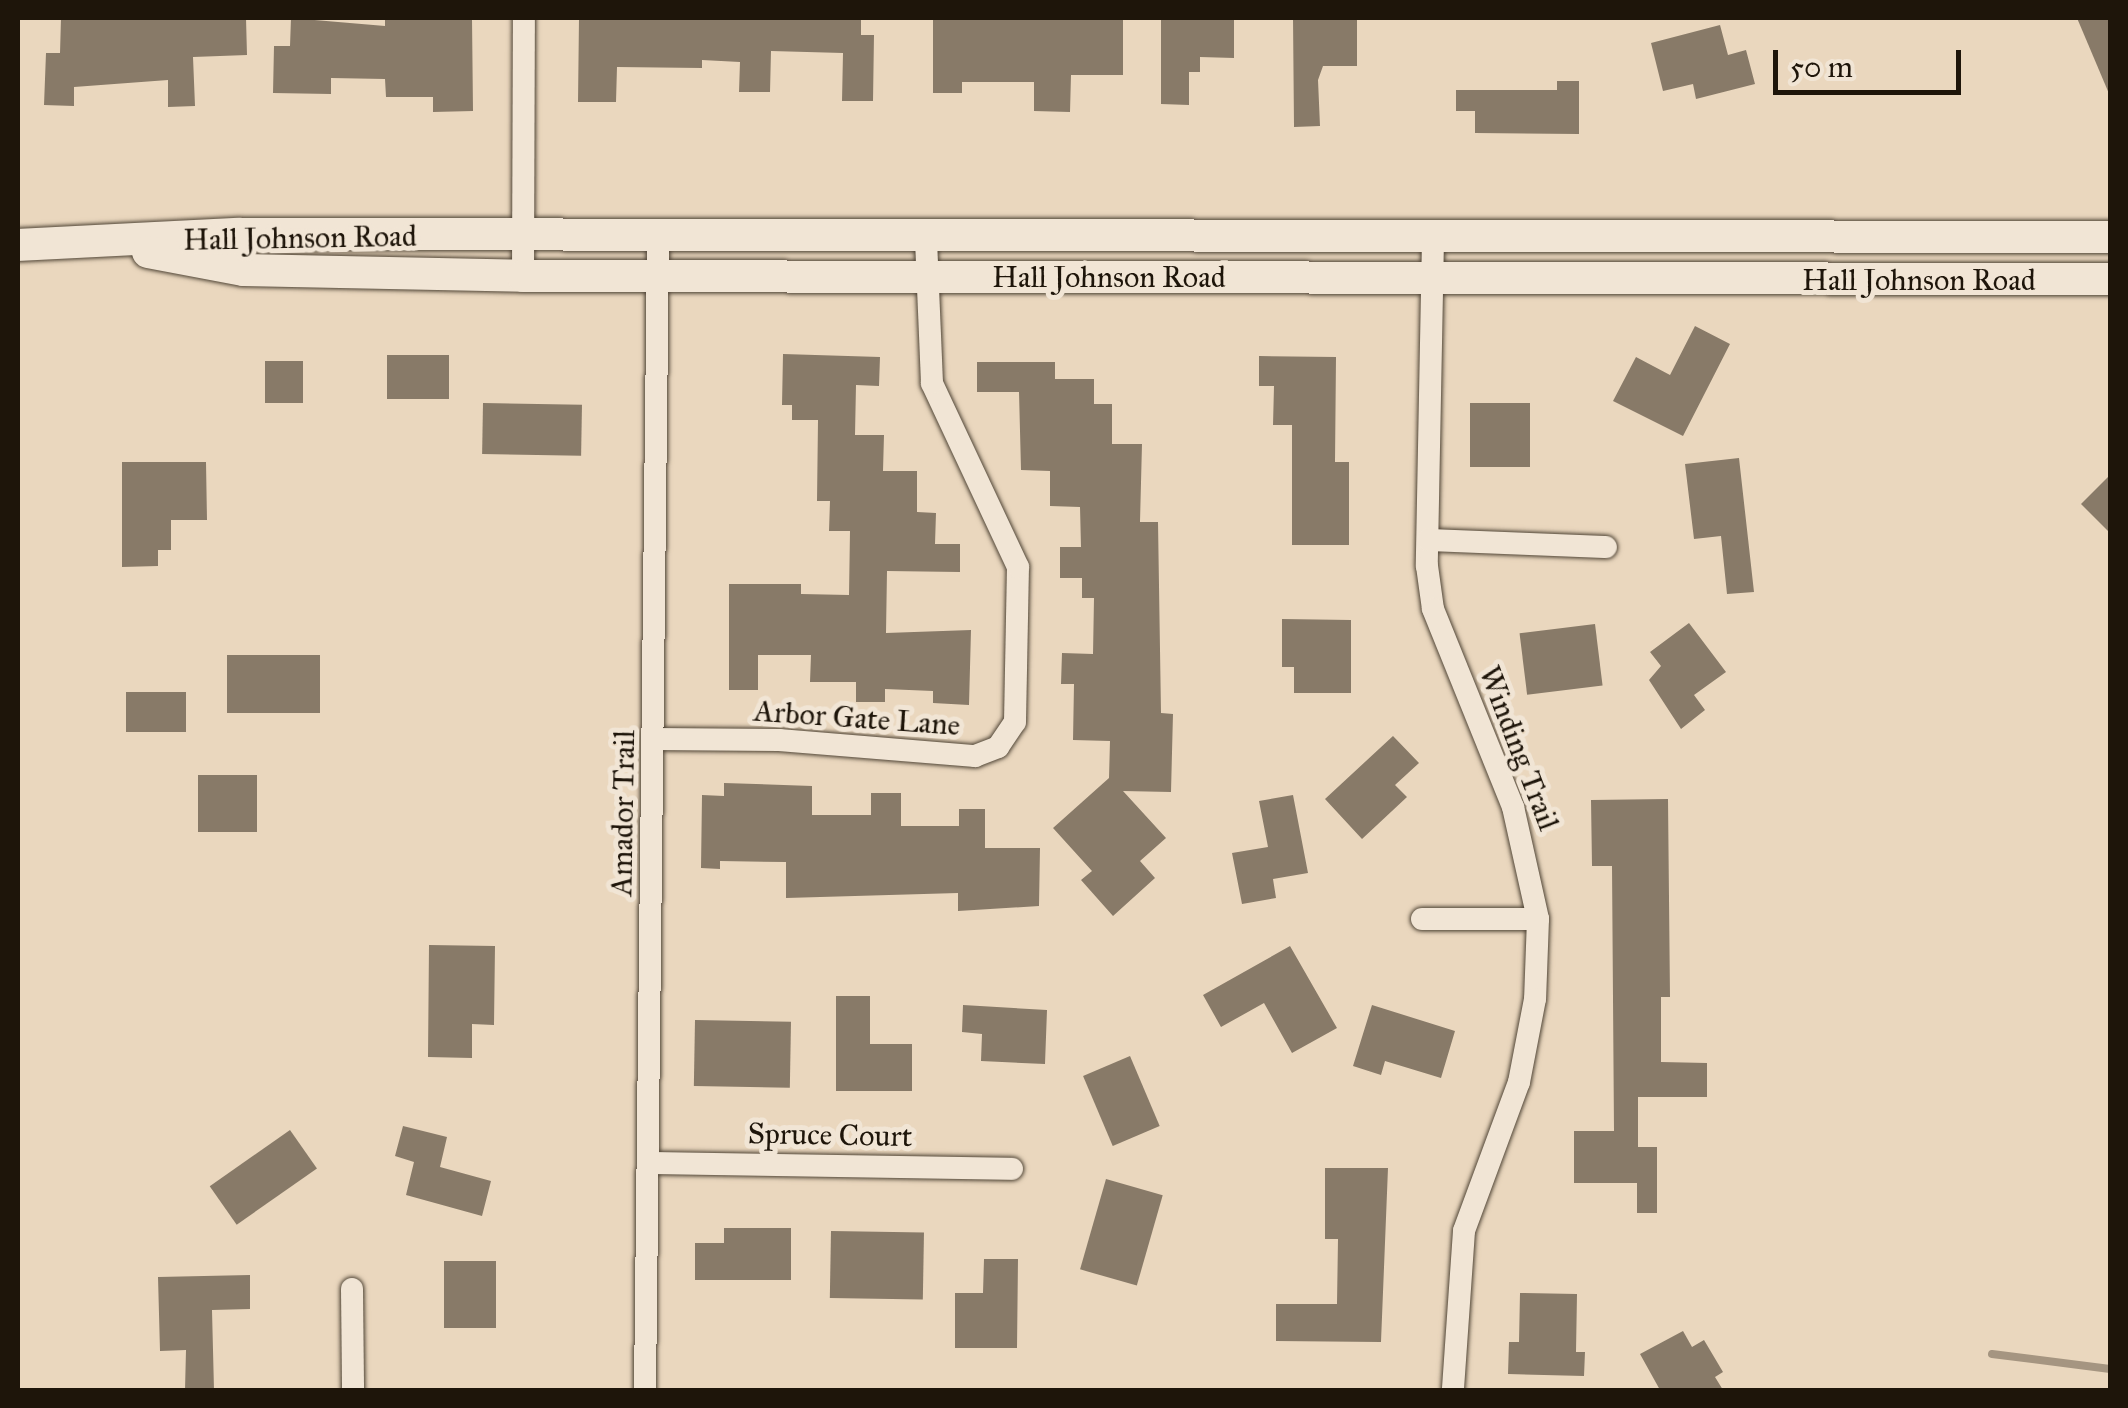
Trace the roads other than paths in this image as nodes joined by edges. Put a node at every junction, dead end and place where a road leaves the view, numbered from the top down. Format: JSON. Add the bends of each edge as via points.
{"nodes":[{"id":1,"x":524,"y":18,"type":"edge"},
{"id":2,"x":523,"y":236,"type":"junction"},
{"id":3,"x":658,"y":236,"type":"junction"},
{"id":4,"x":926,"y":237,"type":"junction"},
{"id":5,"x":2008,"y":237,"type":"junction"},
{"id":6,"x":2110,"y":237,"type":"edge"},
{"id":7,"x":1432,"y":239,"type":"junction"},
{"id":8,"x":18,"y":245,"type":"edge"},
{"id":9,"x":110,"y":245,"type":"junction"},
{"id":10,"x":523,"y":276,"type":"junction"},
{"id":11,"x":660,"y":277,"type":"junction"},
{"id":12,"x":927,"y":277,"type":"junction"},
{"id":13,"x":2110,"y":279,"type":"edge"},
{"id":14,"x":2008,"y":280,"type":"junction"},
{"id":15,"x":1434,"y":282,"type":"junction"},
{"id":16,"x":1428,"y":540,"type":"junction"},
{"id":17,"x":1606,"y":547,"type":"dead end"},
{"id":18,"x":654,"y":739,"type":"junction"},
{"id":19,"x":1422,"y":919,"type":"dead end"},
{"id":20,"x":1538,"y":919,"type":"junction"},
{"id":21,"x":648,"y":1163,"type":"junction"},
{"id":22,"x":1012,"y":1169,"type":"dead end"},
{"id":23,"x":352,"y":1289,"type":"dead end"},
{"id":24,"x":353,"y":1390,"type":"edge"},
{"id":25,"x":645,"y":1390,"type":"edge"},
{"id":26,"x":1453,"y":1390,"type":"edge"}],
"edges":[{"from":1,"to":2,"type":"street"},
{"from":2,"to":3,"type":"main road","name":"Hall Johnson Road"},
{"from":2,"to":9,"type":"main road","name":"Hall Johnson Road","via":[[238,234]]},
{"from":2,"to":10,"type":"street"},
{"from":3,"to":4,"type":"main road","name":"Hall Johnson Road"},
{"from":3,"to":11,"type":"street","name":"Amador Trail"},
{"from":4,"to":7,"type":"main road","name":"Hall Johnson Road"},
{"from":4,"to":12,"type":"street","name":"Arbor Gate Lane"},
{"from":5,"to":6,"type":"main road","name":"Hall Johnson Road"},
{"from":5,"to":7,"type":"main road","name":"Hall Johnson Road"},
{"from":5,"to":14,"type":"main road"},
{"from":7,"to":15,"type":"street","name":"Winding Trail"},
{"from":8,"to":9,"type":"main road","name":"Hall Johnson Road"},
{"from":9,"to":10,"type":"main road","name":"Hall Johnson Road","via":[[243,270]]},
{"from":10,"to":11,"type":"main road","name":"Hall Johnson Road"},
{"from":11,"to":12,"type":"main road","name":"Hall Johnson Road"},
{"from":11,"to":18,"type":"street","name":"Amador Trail"},
{"from":12,"to":15,"type":"main road","name":"Hall Johnson Road"},
{"from":12,"to":18,"type":"street","name":"Arbor Gate Lane","via":[[932,383],[1018,567],[1019,704],[1008,736],[975,756],[779,740]]},
{"from":13,"to":14,"type":"main road","name":"Hall Johnson Road"},
{"from":14,"to":15,"type":"main road","name":"Hall Johnson Road"},
{"from":15,"to":16,"type":"street","name":"Winding Trail"},
{"from":16,"to":17,"type":"street"},
{"from":16,"to":20,"type":"street","name":"Winding Trail","via":[[1432,609],[1513,807]]},
{"from":18,"to":21,"type":"street","name":"Amador Trail"},
{"from":19,"to":20,"type":"street"},
{"from":20,"to":26,"type":"street","name":"Winding Trail","via":[[1535,999],[1520,1082],[1464,1231]]},
{"from":21,"to":22,"type":"street","name":"Spruce Court"},
{"from":21,"to":25,"type":"street","name":"Amador Trail"},
{"from":23,"to":24,"type":"street"}]}
